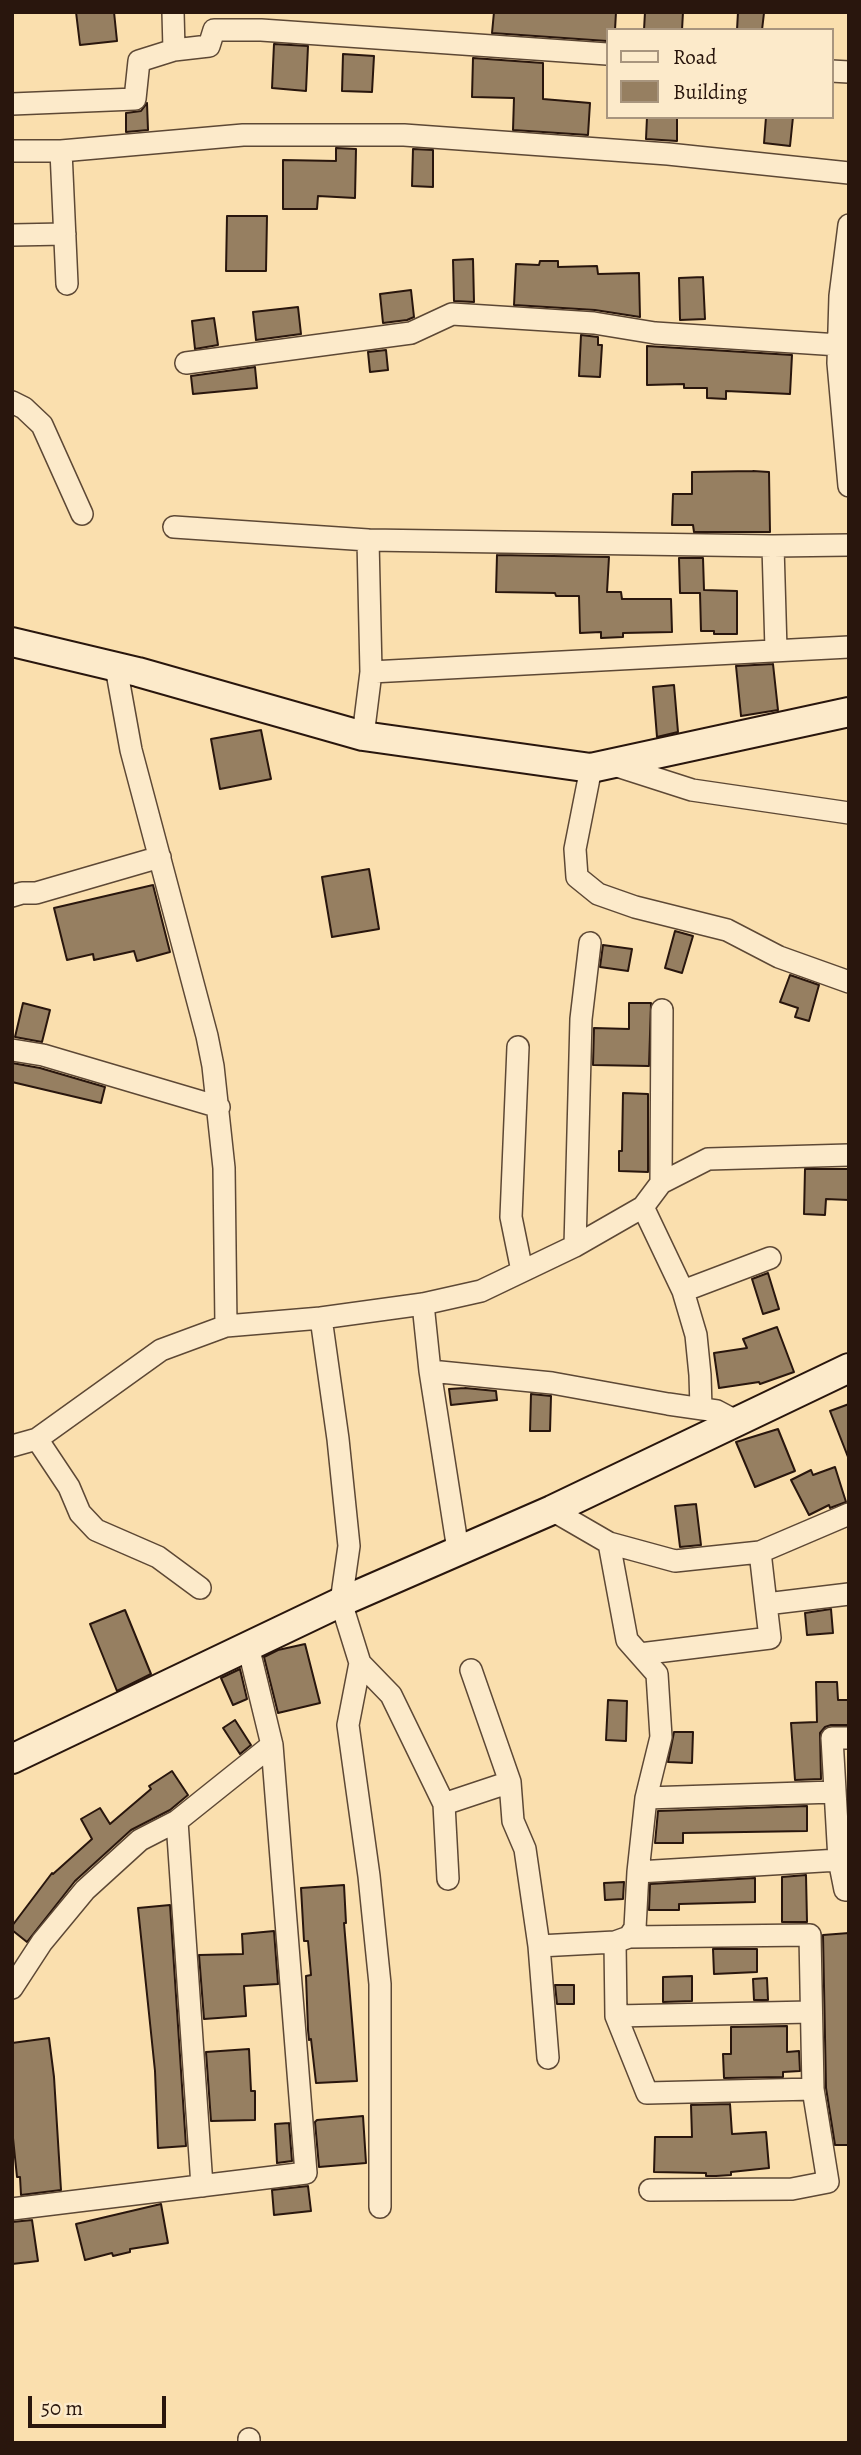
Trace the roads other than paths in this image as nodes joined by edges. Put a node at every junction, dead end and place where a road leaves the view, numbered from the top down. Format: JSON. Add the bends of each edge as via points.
{"nodes":[{"id":1,"x":173,"y":12,"type":"edge"},
{"id":2,"x":174,"y":50,"type":"junction"},
{"id":3,"x":606,"y":54,"type":"edge"},
{"id":4,"x":12,"y":104,"type":"edge"},
{"id":5,"x":12,"y":151,"type":"edge"},
{"id":6,"x":61,"y":151,"type":"junction"},
{"id":7,"x":849,"y":173,"type":"edge"},
{"id":8,"x":849,"y":225,"type":"edge"},
{"id":9,"x":65,"y":234,"type":"junction"},
{"id":10,"x":12,"y":235,"type":"edge"},
{"id":11,"x":67,"y":284,"type":"dead end"},
{"id":12,"x":839,"y":345,"type":"junction"},
{"id":13,"x":186,"y":363,"type":"dead end"},
{"id":14,"x":12,"y":402,"type":"edge"},
{"id":15,"x":845,"y":408,"type":"edge"},
{"id":16,"x":849,"y":486,"type":"edge"},
{"id":17,"x":82,"y":514,"type":"dead end"},
{"id":18,"x":174,"y":527,"type":"dead end"},
{"id":19,"x":369,"y":540,"type":"junction"},
{"id":20,"x":849,"y":545,"type":"edge"},
{"id":21,"x":773,"y":547,"type":"junction"},
{"id":22,"x":12,"y":642,"type":"edge"},
{"id":23,"x":849,"y":647,"type":"edge"},
{"id":24,"x":776,"y":650,"type":"junction"},
{"id":25,"x":116,"y":667,"type":"junction"},
{"id":26,"x":371,"y":671,"type":"junction"},
{"id":27,"x":849,"y":712,"type":"edge"},
{"id":28,"x":363,"y":736,"type":"junction"},
{"id":29,"x":601,"y":766,"type":"junction"},
{"id":30,"x":849,"y":813,"type":"edge"},
{"id":31,"x":160,"y":857,"type":"junction"},
{"id":32,"x":12,"y":896,"type":"edge"},
{"id":33,"x":590,"y":943,"type":"dead end"},
{"id":34,"x":849,"y":982,"type":"edge"},
{"id":35,"x":662,"y":1010,"type":"dead end"},
{"id":36,"x":518,"y":1047,"type":"dead end"},
{"id":37,"x":12,"y":1050,"type":"edge"},
{"id":38,"x":219,"y":1107,"type":"junction"},
{"id":39,"x":849,"y":1155,"type":"edge"},
{"id":40,"x":661,"y":1183,"type":"junction"},
{"id":41,"x":643,"y":1207,"type":"junction"},
{"id":42,"x":575,"y":1246,"type":"junction"},
{"id":43,"x":770,"y":1258,"type":"dead end"},
{"id":44,"x":522,"y":1271,"type":"junction"},
{"id":45,"x":683,"y":1291,"type":"junction"},
{"id":46,"x":423,"y":1304,"type":"junction"},
{"id":47,"x":321,"y":1318,"type":"junction"},
{"id":48,"x":226,"y":1326,"type":"junction"},
{"id":49,"x":849,"y":1368,"type":"edge"},
{"id":50,"x":430,"y":1371,"type":"junction"},
{"id":51,"x":701,"y":1408,"type":"junction"},
{"id":52,"x":736,"y":1421,"type":"junction"},
{"id":53,"x":37,"y":1439,"type":"junction"},
{"id":54,"x":12,"y":1446,"type":"edge"},
{"id":55,"x":552,"y":1510,"type":"junction"},
{"id":56,"x":849,"y":1514,"type":"edge"},
{"id":57,"x":609,"y":1544,"type":"junction"},
{"id":58,"x":458,"y":1550,"type":"junction"},
{"id":59,"x":760,"y":1552,"type":"junction"},
{"id":60,"x":200,"y":1588,"type":"dead end"},
{"id":61,"x":849,"y":1594,"type":"edge"},
{"id":62,"x":341,"y":1602,"type":"junction"},
{"id":63,"x":766,"y":1604,"type":"junction"},
{"id":64,"x":247,"y":1646,"type":"junction"},
{"id":65,"x":640,"y":1654,"type":"junction"},
{"id":66,"x":360,"y":1663,"type":"junction"},
{"id":67,"x":471,"y":1670,"type":"dead end"},
{"id":68,"x":849,"y":1738,"type":"edge"},
{"id":69,"x":272,"y":1745,"type":"junction"},
{"id":70,"x":12,"y":1759,"type":"edge"},
{"id":71,"x":510,"y":1783,"type":"junction"},
{"id":72,"x":834,"y":1792,"type":"junction"},
{"id":73,"x":646,"y":1798,"type":"junction"},
{"id":74,"x":444,"y":1804,"type":"junction"},
{"id":75,"x":177,"y":1821,"type":"junction"},
{"id":76,"x":839,"y":1860,"type":"junction"},
{"id":77,"x":638,"y":1872,"type":"junction"},
{"id":78,"x":448,"y":1879,"type":"dead end"},
{"id":79,"x":849,"y":1890,"type":"edge"},
{"id":80,"x":622,"y":1939,"type":"junction"},
{"id":81,"x":539,"y":1946,"type":"junction"},
{"id":82,"x":12,"y":1988,"type":"edge"},
{"id":83,"x":811,"y":2012,"type":"junction"},
{"id":84,"x":616,"y":2016,"type":"junction"},
{"id":85,"x":548,"y":2058,"type":"dead end"},
{"id":86,"x":813,"y":2089,"type":"junction"},
{"id":87,"x":202,"y":2186,"type":"junction"},
{"id":88,"x":650,"y":2190,"type":"dead end"},
{"id":89,"x":380,"y":2207,"type":"dead end"},
{"id":90,"x":12,"y":2209,"type":"edge"}],
"edges":[{"from":1,"to":2,"type":"street"},
{"from":2,"to":3,"type":"street","via":[[209,46],[214,30],[261,30]]},
{"from":2,"to":4,"type":"street","via":[[139,61],[135,99]]},
{"from":5,"to":6,"type":"street"},
{"from":6,"to":7,"type":"street","via":[[243,135],[404,135],[668,154]]},
{"from":6,"to":9,"type":"street"},
{"from":8,"to":12,"type":"street"},
{"from":9,"to":10,"type":"street"},
{"from":9,"to":11,"type":"street"},
{"from":12,"to":13,"type":"street","via":[[655,334],[593,323],[452,314],[411,333]]},
{"from":12,"to":15,"type":"street"},
{"from":14,"to":17,"type":"street","via":[[42,425]]},
{"from":15,"to":16,"type":"street"},
{"from":18,"to":19,"type":"street"},
{"from":19,"to":21,"type":"street"},
{"from":19,"to":26,"type":"street"},
{"from":20,"to":21,"type":"street"},
{"from":21,"to":24,"type":"street"},
{"from":22,"to":25,"type":"main road"},
{"from":23,"to":24,"type":"street"},
{"from":24,"to":26,"type":"street"},
{"from":25,"to":28,"type":"main road"},
{"from":25,"to":31,"type":"street","via":[[131,750]]},
{"from":26,"to":28,"type":"street"},
{"from":27,"to":29,"type":"main road"},
{"from":28,"to":29,"type":"main road"},
{"from":29,"to":30,"type":"street","via":[[692,790]]},
{"from":29,"to":34,"type":"street","via":[[575,849],[577,877],[598,894],[727,930],[779,957]]},
{"from":31,"to":32,"type":"street"},
{"from":31,"to":38,"type":"street","via":[[207,1036]]},
{"from":33,"to":42,"type":"street","via":[[581,1019]]},
{"from":35,"to":40,"type":"street"},
{"from":36,"to":44,"type":"street","via":[[511,1217]]},
{"from":37,"to":38,"type":"street"},
{"from":38,"to":48,"type":"street"},
{"from":39,"to":40,"type":"street","via":[[708,1159]]},
{"from":40,"to":41,"type":"street"},
{"from":41,"to":42,"type":"street"},
{"from":41,"to":45,"type":"street"},
{"from":42,"to":44,"type":"street"},
{"from":43,"to":45,"type":"street"},
{"from":44,"to":46,"type":"street","via":[[481,1291]]},
{"from":45,"to":51,"type":"street","via":[[696,1335]]},
{"from":46,"to":47,"type":"street"},
{"from":46,"to":50,"type":"street"},
{"from":47,"to":48,"type":"street"},
{"from":47,"to":62,"type":"street","via":[[349,1546]]},
{"from":48,"to":53,"type":"street","via":[[162,1350]]},
{"from":49,"to":52,"type":"main road"},
{"from":50,"to":51,"type":"street","via":[[552,1383]]},
{"from":50,"to":58,"type":"street"},
{"from":51,"to":52,"type":"street","via":[[717,1410]]},
{"from":52,"to":55,"type":"main road"},
{"from":53,"to":54,"type":"street"},
{"from":53,"to":60,"type":"street","via":[[69,1486],[80,1513],[96,1530],[158,1558]]},
{"from":55,"to":57,"type":"street"},
{"from":55,"to":58,"type":"main road"},
{"from":56,"to":59,"type":"street"},
{"from":57,"to":59,"type":"street","via":[[675,1561]]},
{"from":57,"to":65,"type":"street","via":[[627,1640]]},
{"from":58,"to":62,"type":"main road"},
{"from":59,"to":63,"type":"street"},
{"from":61,"to":63,"type":"street"},
{"from":62,"to":64,"type":"main road"},
{"from":62,"to":66,"type":"street"},
{"from":63,"to":65,"type":"street","via":[[770,1639]]},
{"from":64,"to":69,"type":"street"},
{"from":64,"to":70,"type":"main road"},
{"from":65,"to":73,"type":"street","via":[[657,1674],[662,1728]]},
{"from":66,"to":74,"type":"street","via":[[391,1695]]},
{"from":66,"to":89,"type":"street","via":[[348,1725],[380,1983]]},
{"from":67,"to":71,"type":"street"},
{"from":68,"to":72,"type":"street","via":[[832,1738]]},
{"from":69,"to":75,"type":"street"},
{"from":69,"to":87,"type":"street","via":[[306,2173]]},
{"from":71,"to":74,"type":"street"},
{"from":71,"to":81,"type":"street","via":[[513,1821],[525,1849]]},
{"from":72,"to":73,"type":"street"},
{"from":72,"to":76,"type":"street"},
{"from":73,"to":77,"type":"street"},
{"from":74,"to":78,"type":"street"},
{"from":75,"to":82,"type":"street","via":[[141,1840],[85,1890]]},
{"from":75,"to":87,"type":"street"},
{"from":76,"to":77,"type":"street"},
{"from":76,"to":79,"type":"street","via":[[845,1890]]},
{"from":77,"to":80,"type":"street","via":[[635,1928]]},
{"from":80,"to":81,"type":"street"},
{"from":80,"to":83,"type":"street","via":[[810,1935]]},
{"from":80,"to":84,"type":"street"},
{"from":81,"to":85,"type":"street"},
{"from":83,"to":84,"type":"street"},
{"from":83,"to":86,"type":"street"},
{"from":84,"to":86,"type":"street","via":[[647,2093]]},
{"from":86,"to":88,"type":"street","via":[[828,2182],[792,2189]]},
{"from":87,"to":90,"type":"street"}]}
